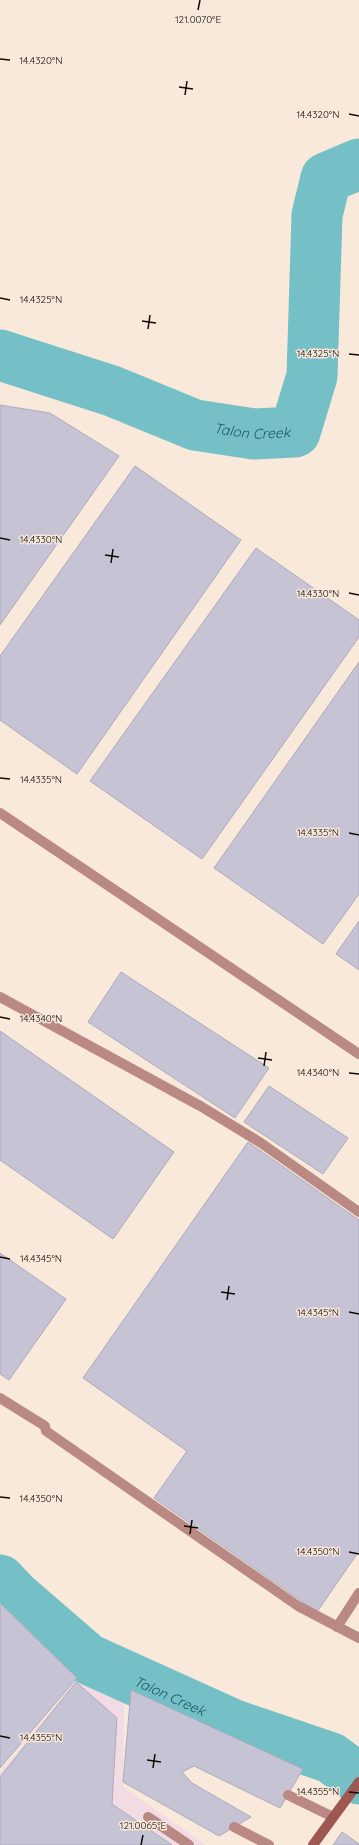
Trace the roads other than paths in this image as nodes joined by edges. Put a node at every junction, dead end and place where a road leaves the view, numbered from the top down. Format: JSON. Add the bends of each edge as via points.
{"nodes":[{"id":1,"x":0,"y":813,"type":"edge"},
{"id":2,"x":0,"y":997,"type":"edge"},
{"id":3,"x":359,"y":1054,"type":"edge"},
{"id":4,"x":359,"y":1212,"type":"edge"},
{"id":5,"x":0,"y":1398,"type":"edge"},
{"id":6,"x":359,"y":1593,"type":"edge"},
{"id":7,"x":337,"y":1627,"type":"junction"},
{"id":8,"x":359,"y":1638,"type":"edge"},
{"id":9,"x":359,"y":1782,"type":"edge"},
{"id":10,"x":288,"y":1795,"type":"dead end"},
{"id":11,"x":148,"y":1817,"type":"dead end"},
{"id":12,"x":333,"y":1817,"type":"junction"},
{"id":13,"x":234,"y":1827,"type":"dead end"},
{"id":14,"x":189,"y":1845,"type":"edge"},
{"id":15,"x":268,"y":1845,"type":"edge"},
{"id":16,"x":312,"y":1845,"type":"edge"}],
"edges":[{"from":1,"to":3,"type":"lane"},
{"from":2,"to":4,"type":"lane","via":[[202,1107],[262,1143]]},
{"from":5,"to":7,"type":"lane","via":[[45,1426],[46,1431],[298,1606]]},
{"from":6,"to":7,"type":"lane"},
{"from":7,"to":8,"type":"lane"},
{"from":9,"to":12,"type":"main road"},
{"from":10,"to":12,"type":"lane"},
{"from":11,"to":14,"type":"lane"},
{"from":12,"to":16,"type":"main road"},
{"from":13,"to":15,"type":"lane"}]}
